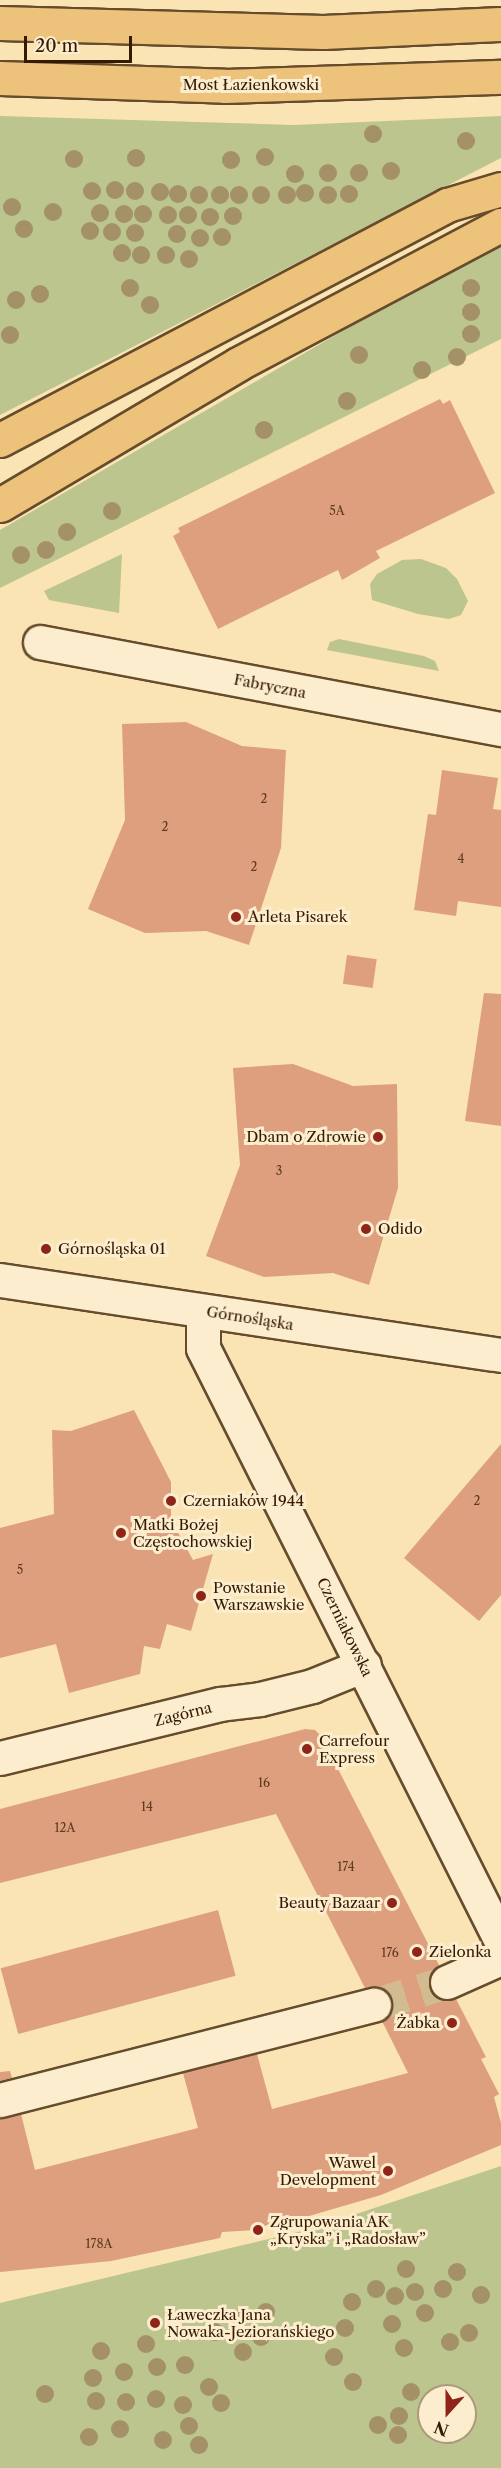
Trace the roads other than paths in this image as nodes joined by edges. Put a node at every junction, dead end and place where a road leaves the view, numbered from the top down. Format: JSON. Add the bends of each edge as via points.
{"nodes":[{"id":1,"x":0,"y":23,"type":"edge"},
{"id":2,"x":501,"y":24,"type":"edge"},
{"id":3,"x":501,"y":77,"type":"edge"},
{"id":4,"x":0,"y":78,"type":"edge"},
{"id":5,"x":501,"y":189,"type":"edge"},
{"id":6,"x":501,"y":225,"type":"edge"},
{"id":7,"x":0,"y":440,"type":"edge"},
{"id":8,"x":0,"y":505,"type":"edge"},
{"id":9,"x":40,"y":642,"type":"dead end"},
{"id":10,"x":501,"y":729,"type":"edge"},
{"id":11,"x":0,"y":1280,"type":"edge"},
{"id":12,"x":203,"y":1311,"type":"junction"},
{"id":13,"x":501,"y":1355,"type":"edge"},
{"id":14,"x":364,"y":1665,"type":"junction"},
{"id":15,"x":0,"y":1758,"type":"edge"},
{"id":16,"x":501,"y":1941,"type":"edge"},
{"id":17,"x":501,"y":1959,"type":"edge"},
{"id":18,"x":447,"y":1982,"type":"tunnel mouth"},
{"id":19,"x":374,"y":2005,"type":"tunnel mouth"},
{"id":20,"x":0,"y":2100,"type":"edge"}],
"edges":[{"from":1,"to":2,"type":"main road","via":[[300,32]]},
{"from":3,"to":4,"type":"main road","name":"Most Łazienkowski","via":[[225,86]]},
{"from":5,"to":7,"type":"main road","via":[[447,205]]},
{"from":6,"to":8,"type":"main road","via":[[238,364]]},
{"from":9,"to":10,"type":"street","name":"Fabryczna"},
{"from":11,"to":12,"type":"street","name":"Górnośląska"},
{"from":12,"to":13,"type":"street","name":"Górnośląska"},
{"from":12,"to":14,"type":"street","name":"Czerniakowska","via":[[203,1348]]},
{"from":14,"to":15,"type":"street","name":"Zagórna","via":[[312,1686],[220,1704]]},
{"from":14,"to":16,"type":"street","name":"Czerniakowska"},
{"from":17,"to":18,"type":"street"},
{"from":19,"to":20,"type":"street"}]}
